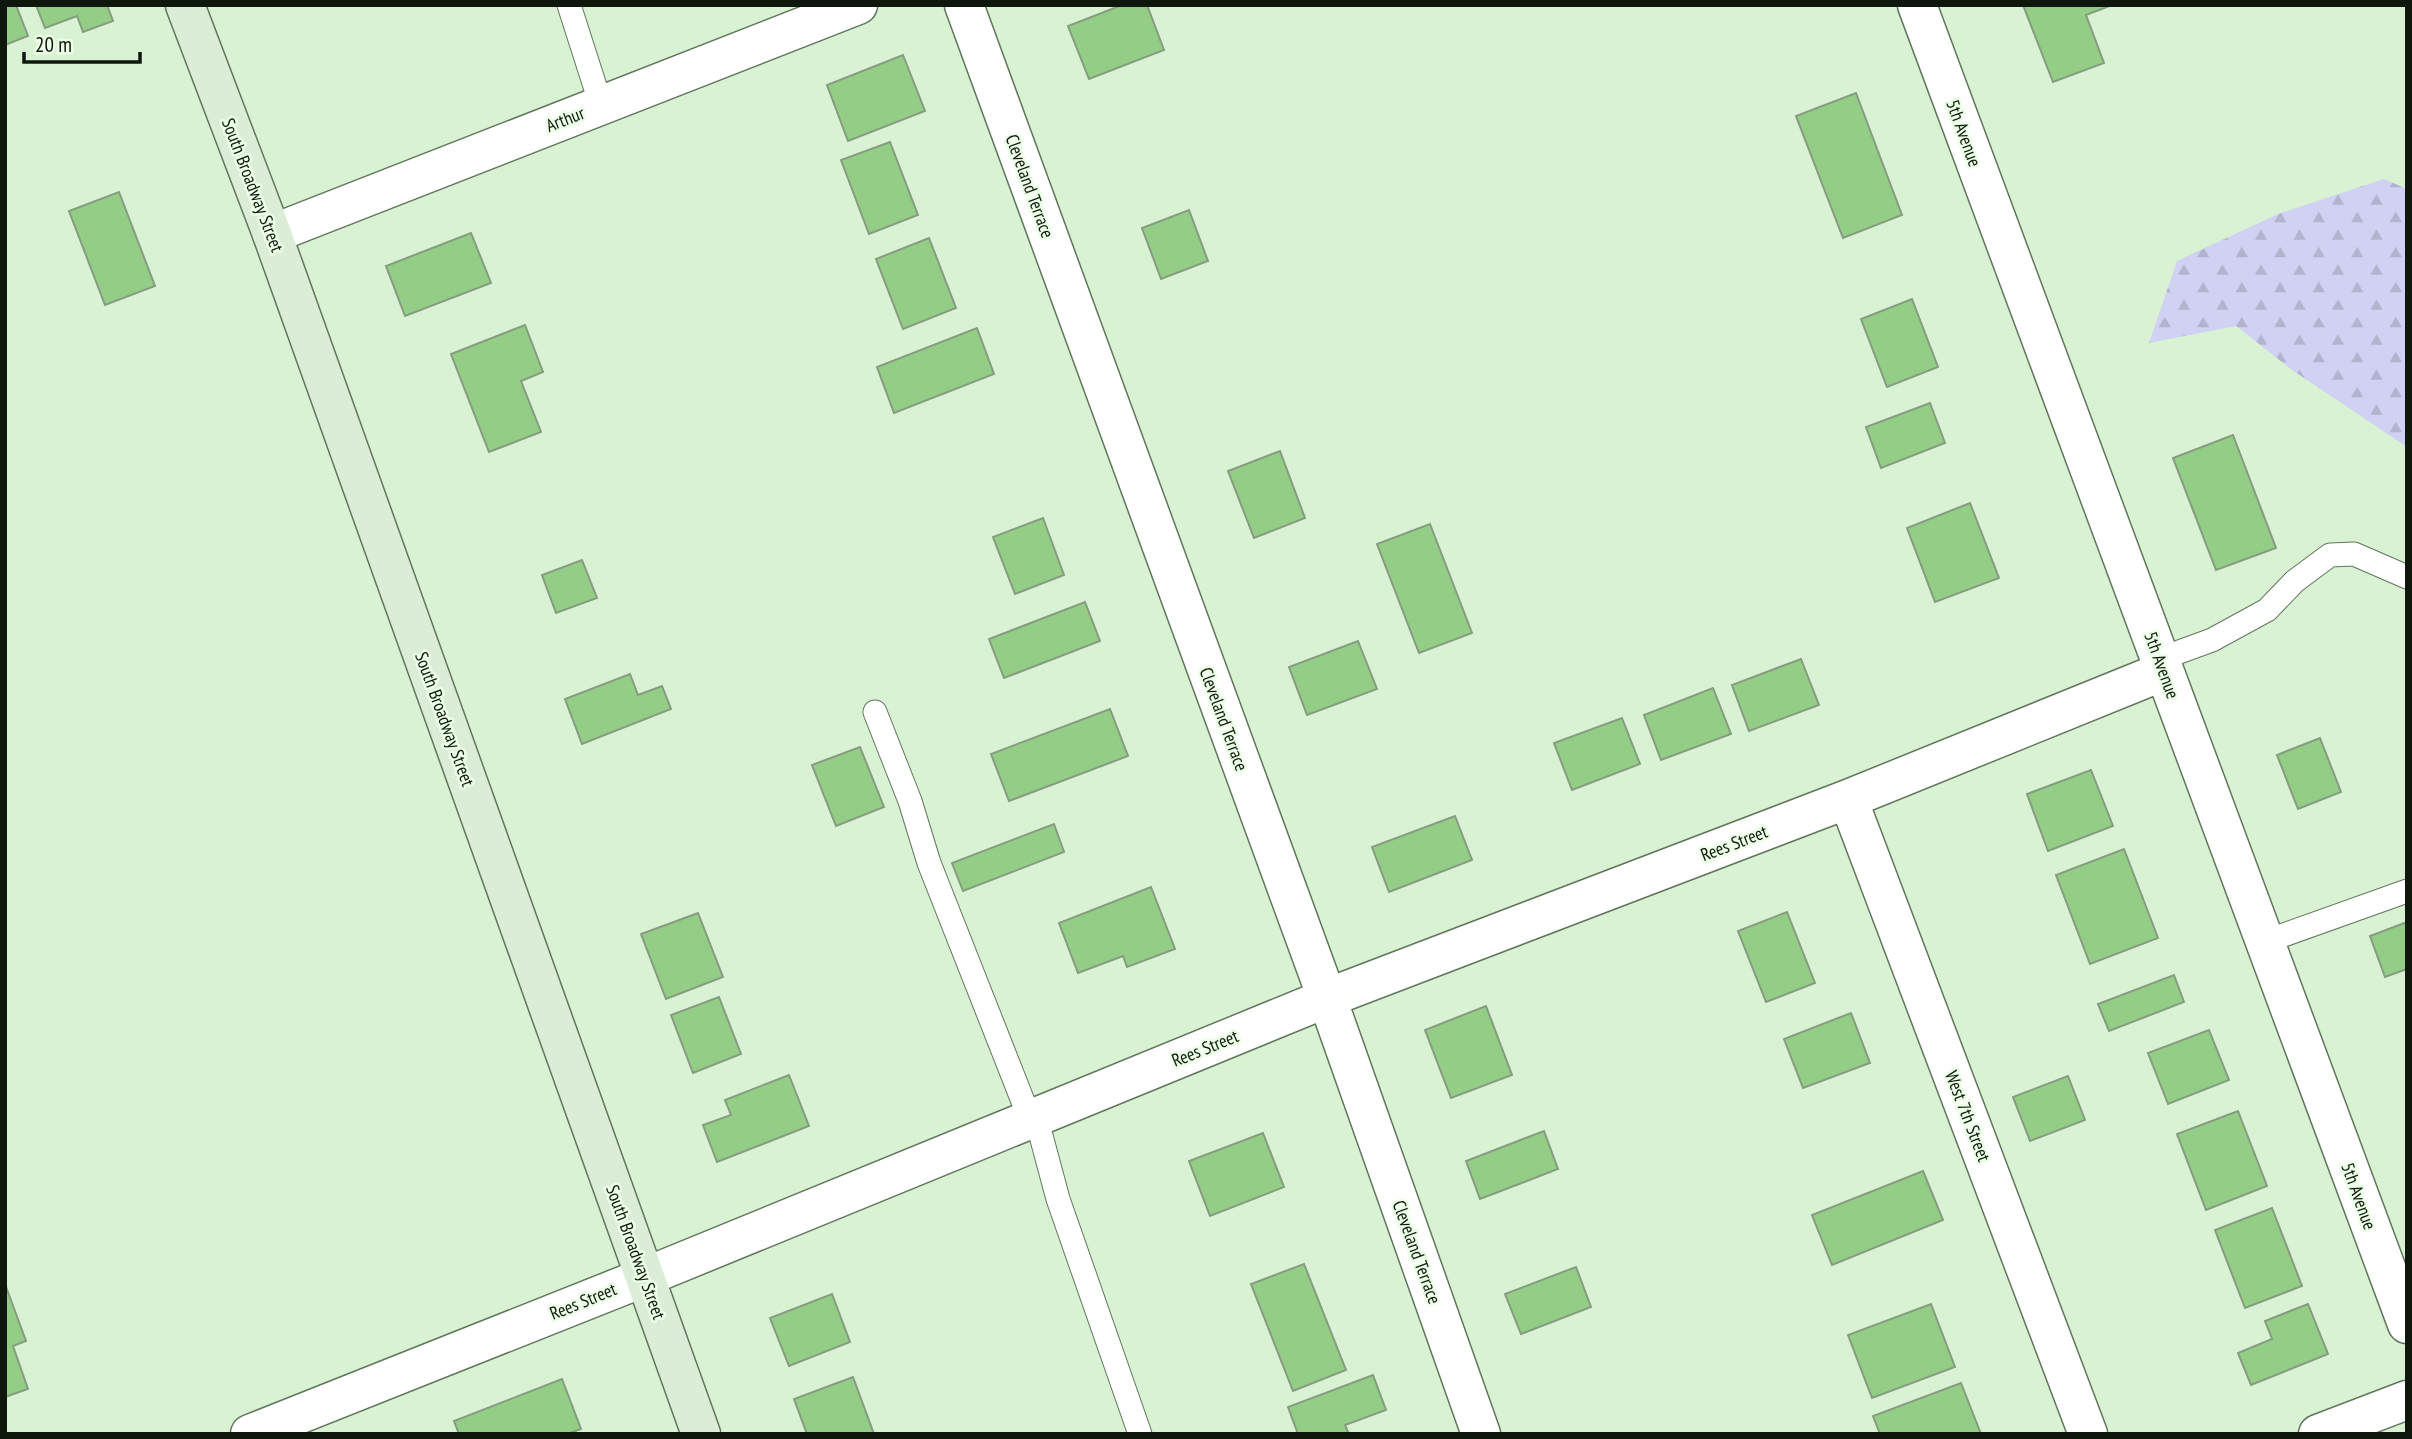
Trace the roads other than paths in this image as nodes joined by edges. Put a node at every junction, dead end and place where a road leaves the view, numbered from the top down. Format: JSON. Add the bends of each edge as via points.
{"nodes":[{"id":1,"x":185,"y":5,"type":"edge"},
{"id":2,"x":569,"y":5,"type":"edge"},
{"id":3,"x":858,"y":5,"type":"edge"},
{"id":4,"x":964,"y":5,"type":"edge"},
{"id":5,"x":1917,"y":5,"type":"edge"},
{"id":6,"x":601,"y":105,"type":"junction"},
{"id":7,"x":272,"y":234,"type":"junction"},
{"id":8,"x":2407,"y":577,"type":"edge"},
{"id":9,"x":2162,"y":665,"type":"junction"},
{"id":10,"x":875,"y":712,"type":"dead end"},
{"id":11,"x":1848,"y":799,"type":"junction"},
{"id":12,"x":2407,"y":891,"type":"edge"},
{"id":13,"x":2264,"y":942,"type":"junction"},
{"id":14,"x":1326,"y":998,"type":"junction"},
{"id":15,"x":1033,"y":1118,"type":"junction"},
{"id":16,"x":645,"y":1277,"type":"junction"},
{"id":17,"x":2407,"y":1324,"type":"edge"},
{"id":18,"x":2407,"y":1400,"type":"edge"},
{"id":19,"x":257,"y":1432,"type":"edge"},
{"id":20,"x":701,"y":1434,"type":"edge"},
{"id":21,"x":1140,"y":1434,"type":"edge"},
{"id":22,"x":1481,"y":1434,"type":"edge"},
{"id":23,"x":2088,"y":1434,"type":"edge"},
{"id":24,"x":2318,"y":1434,"type":"edge"}],
"edges":[{"from":1,"to":7,"type":"street","name":"South Broadway Street"},
{"from":2,"to":6,"type":"lane"},
{"from":3,"to":6,"type":"street","name":"Arthur"},
{"from":4,"to":14,"type":"street","name":"Cleveland Terrace"},
{"from":5,"to":9,"type":"street","name":"5th Avenue"},
{"from":6,"to":7,"type":"street","name":"Arthur"},
{"from":7,"to":16,"type":"street","name":"South Broadway Street"},
{"from":8,"to":9,"type":"lane","via":[[2354,554],[2330,555],[2294,581],[2266,610]]},
{"from":9,"to":11,"type":"street","name":"Rees Street"},
{"from":9,"to":13,"type":"street","name":"5th Avenue"},
{"from":10,"to":15,"type":"lane","via":[[929,863]]},
{"from":11,"to":14,"type":"street","name":"Rees Street"},
{"from":11,"to":23,"type":"street","name":"West 7th Street"},
{"from":12,"to":13,"type":"lane"},
{"from":13,"to":17,"type":"street","name":"5th Avenue"},
{"from":14,"to":15,"type":"street","name":"Rees Street"},
{"from":14,"to":22,"type":"street","name":"Cleveland Terrace"},
{"from":15,"to":16,"type":"street","name":"Rees Street"},
{"from":15,"to":21,"type":"lane"},
{"from":16,"to":19,"type":"street","name":"Rees Street"},
{"from":16,"to":20,"type":"street","name":"South Broadway Street"},
{"from":18,"to":24,"type":"street"}]}
